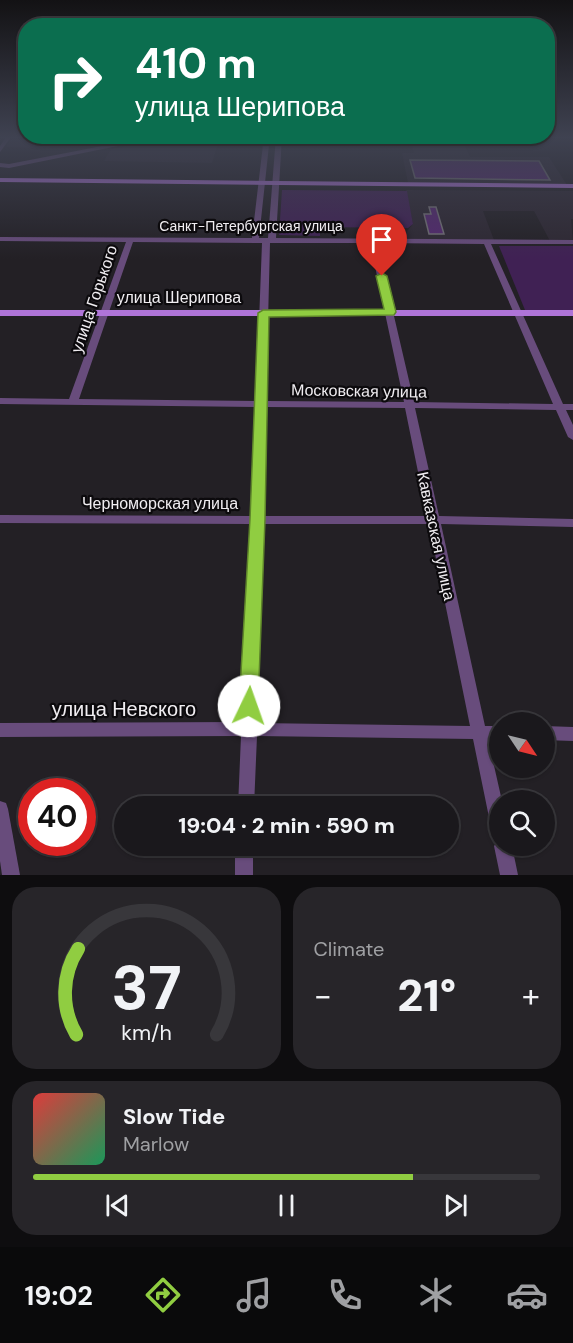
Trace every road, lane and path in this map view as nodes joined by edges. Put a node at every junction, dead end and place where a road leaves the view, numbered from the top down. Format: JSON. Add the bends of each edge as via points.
{"nodes":[{"id":1,"x":262,"y":177,"type":"edge"},
{"id":2,"x":276,"y":177,"type":"edge"},
{"id":3,"x":0,"y":182,"type":"edge"},
{"id":4,"x":261,"y":184,"type":"junction"},
{"id":5,"x":275,"y":184,"type":"junction"},
{"id":6,"x":573,"y":187,"type":"edge"},
{"id":7,"x":258,"y":206,"type":"junction"},
{"id":8,"x":273,"y":206,"type":"junction"},
{"id":9,"x":0,"y":239,"type":"edge"},
{"id":10,"x":130,"y":240,"type":"junction"},
{"id":11,"x":264,"y":240,"type":"junction"},
{"id":12,"x":373,"y":240,"type":"junction"},
{"id":13,"x":487,"y":242,"type":"junction"},
{"id":14,"x":573,"y":242,"type":"edge"},
{"id":15,"x":390,"y":312,"type":"junction"},
{"id":16,"x":105,"y":313,"type":"junction"},
{"id":17,"x":263,"y":313,"type":"junction"},
{"id":18,"x":520,"y":313,"type":"junction"},
{"id":19,"x":573,"y":313,"type":"edge"},
{"id":20,"x":0,"y":314,"type":"edge"},
{"id":21,"x":0,"y":401,"type":"edge"},
{"id":22,"x":73,"y":402,"type":"junction"},
{"id":23,"x":261,"y":404,"type":"junction"},
{"id":24,"x":409,"y":407,"type":"junction"},
{"id":25,"x":560,"y":407,"type":"junction"},
{"id":26,"x":573,"y":407,"type":"edge"},
{"id":27,"x":573,"y":437,"type":"edge"},
{"id":28,"x":0,"y":519,"type":"edge"},
{"id":29,"x":258,"y":519,"type":"junction"},
{"id":30,"x":434,"y":520,"type":"junction"},
{"id":31,"x":573,"y":523,"type":"edge"},
{"id":32,"x":248,"y":729,"type":"junction"},
{"id":33,"x":0,"y":730,"type":"edge"},
{"id":34,"x":477,"y":733,"type":"junction"},
{"id":35,"x":489,"y":733,"type":"edge"},
{"id":36,"x":555,"y":733,"type":"edge"},
{"id":37,"x":573,"y":734,"type":"edge"},
{"id":38,"x":490,"y":790,"type":"edge"},
{"id":39,"x":246,"y":796,"type":"edge"},
{"id":40,"x":0,"y":808,"type":"edge"},
{"id":41,"x":244,"y":856,"type":"edge"},
{"id":42,"x":505,"y":856,"type":"edge"},
{"id":43,"x":11,"y":875,"type":"edge"},
{"id":44,"x":244,"y":875,"type":"edge"},
{"id":45,"x":509,"y":875,"type":"edge"}],
"edges":[{"from":1,"to":4,"type":"street"},
{"from":2,"to":5,"type":"street"},
{"from":3,"to":4,"type":"main road"},
{"from":4,"to":5,"type":"main road"},
{"from":4,"to":7,"type":"street"},
{"from":5,"to":6,"type":"main road"},
{"from":5,"to":8,"type":"street"},
{"from":7,"to":8,"type":"street"},
{"from":7,"to":11,"type":"street"},
{"from":8,"to":11,"type":"street"},
{"from":9,"to":10,"type":"street","name":"Санкт-Петербургская улица"},
{"from":10,"to":11,"type":"street","name":"Санкт-Петербургская улица"},
{"from":10,"to":16,"type":"street","name":"улица Горького"},
{"from":11,"to":12,"type":"street","name":"Санкт-Петербургская улица"},
{"from":11,"to":17,"type":"street"},
{"from":12,"to":13,"type":"street","name":"Санкт-Петербургская улица"},
{"from":12,"to":15,"type":"street","name":"Кавказская улица"},
{"from":13,"to":14,"type":"street","name":"Санкт-Петербургская улица"},
{"from":13,"to":18,"type":"street"},
{"from":15,"to":17,"type":"main road","name":"улица Шерипова"},
{"from":15,"to":18,"type":"main road","name":"улица Шерипова"},
{"from":15,"to":24,"type":"street","name":"Кавказская улица"},
{"from":16,"to":17,"type":"main road","name":"улица Шерипова"},
{"from":16,"to":20,"type":"main road","name":"улица Шерипова"},
{"from":16,"to":22,"type":"street","name":"улица Горького"},
{"from":17,"to":23,"type":"street"},
{"from":18,"to":19,"type":"main road","name":"улица Шерипова"},
{"from":18,"to":25,"type":"street"},
{"from":21,"to":22,"type":"street","name":"Московская улица"},
{"from":22,"to":23,"type":"street","name":"Московская улица"},
{"from":23,"to":24,"type":"street","name":"Московская улица"},
{"from":23,"to":29,"type":"street"},
{"from":24,"to":25,"type":"street","name":"Московская улица"},
{"from":24,"to":30,"type":"street","name":"Кавказская улица"},
{"from":25,"to":26,"type":"street","name":"Московская улица"},
{"from":25,"to":27,"type":"street"},
{"from":28,"to":29,"type":"street","name":"Черноморская улица"},
{"from":29,"to":30,"type":"street","name":"Черноморская улица"},
{"from":29,"to":32,"type":"street"},
{"from":30,"to":31,"type":"street","name":"Черноморская улица"},
{"from":30,"to":34,"type":"street","name":"Кавказская улица"},
{"from":32,"to":33,"type":"street","name":"улица Невского"},
{"from":32,"to":34,"type":"street","name":"улица Невского"},
{"from":32,"to":39,"type":"street"},
{"from":34,"to":35,"type":"street","name":"улица Невского"},
{"from":34,"to":38,"type":"street","name":"Кавказская улица"},
{"from":36,"to":37,"type":"street"},
{"from":40,"to":43,"type":"street"},
{"from":41,"to":44,"type":"street"},
{"from":42,"to":45,"type":"street"}]}
